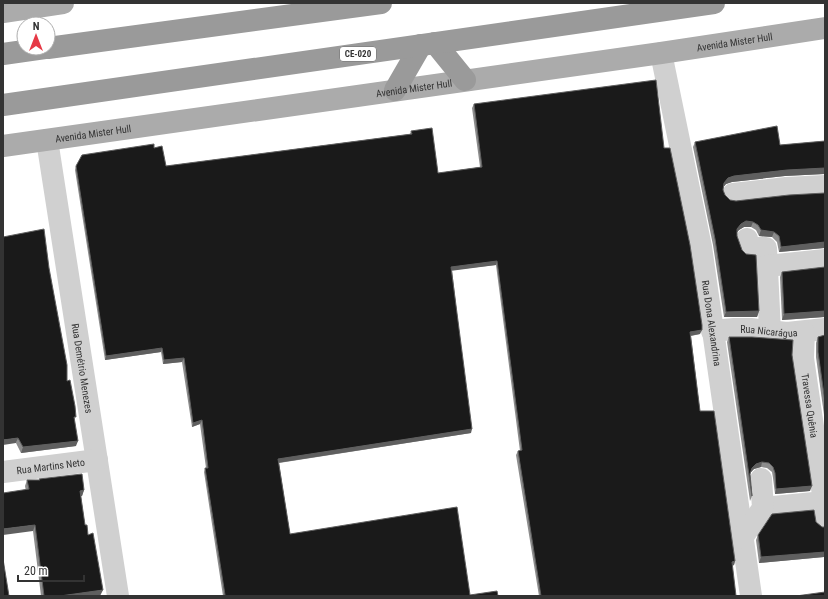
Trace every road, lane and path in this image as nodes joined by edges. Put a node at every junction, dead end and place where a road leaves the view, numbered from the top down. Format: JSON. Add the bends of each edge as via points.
{"nodes":[{"id":1,"x":63,"y":3,"type":"edge"},
{"id":2,"x":381,"y":3,"type":"edge"},
{"id":3,"x":714,"y":3,"type":"edge"},
{"id":4,"x":3,"y":12,"type":"edge"},
{"id":5,"x":825,"y":28,"type":"edge"},
{"id":6,"x":428,"y":44,"type":"junction"},
{"id":7,"x":56,"y":47,"type":"edge"},
{"id":8,"x":16,"y":52,"type":"edge"},
{"id":9,"x":661,"y":53,"type":"junction"},
{"id":10,"x":3,"y":54,"type":"edge"},
{"id":11,"x":465,"y":80,"type":"junction"},
{"id":12,"x":395,"y":90,"type":"junction"},
{"id":13,"x":3,"y":105,"type":"edge"},
{"id":14,"x":47,"y":140,"type":"junction"},
{"id":15,"x":3,"y":146,"type":"edge"},
{"id":16,"x":825,"y":186,"type":"edge"},
{"id":17,"x":733,"y":194,"type":"dead end"},
{"id":18,"x":747,"y":239,"type":"dead end"},
{"id":19,"x":825,"y":260,"type":"edge"},
{"id":20,"x":767,"y":266,"type":"junction"},
{"id":21,"x":815,"y":330,"type":"edge"},
{"id":22,"x":712,"y":331,"type":"junction"},
{"id":23,"x":770,"y":331,"type":"junction"},
{"id":24,"x":97,"y":460,"type":"junction"},
{"id":25,"x":3,"y":472,"type":"edge"},
{"id":26,"x":761,"y":479,"type":"dead end"},
{"id":27,"x":763,"y":508,"type":"junction"},
{"id":28,"x":825,"y":512,"type":"edge"},
{"id":29,"x":742,"y":538,"type":"junction"},
{"id":30,"x":118,"y":596,"type":"edge"},
{"id":31,"x":751,"y":596,"type":"edge"}],
"edges":[{"from":1,"to":4,"type":"main road"},
{"from":2,"to":7,"type":"highway"},
{"from":3,"to":6,"type":"highway","number":"CE-020"},
{"from":5,"to":9,"type":"main road","name":"Avenida Mister Hull"},
{"from":6,"to":11,"type":"highway"},
{"from":6,"to":12,"type":"highway"},
{"from":6,"to":13,"type":"highway","number":"CE-020"},
{"from":8,"to":10,"type":"highway"},
{"from":9,"to":11,"type":"main road","name":"Avenida Mister Hull"},
{"from":9,"to":22,"type":"street","name":"Rua Dona Alexandrina","via":[[701,247]]},
{"from":11,"to":12,"type":"main road","name":"Avenida Mister Hull"},
{"from":12,"to":14,"type":"main road","name":"Avenida Mister Hull"},
{"from":14,"to":15,"type":"main road","name":"Avenida Mister Hull"},
{"from":14,"to":24,"type":"street","name":"Rua Demétrio Menezes"},
{"from":16,"to":17,"type":"street"},
{"from":18,"to":20,"type":"street","via":[[749,248],[766,248]]},
{"from":19,"to":20,"type":"street"},
{"from":20,"to":23,"type":"street"},
{"from":21,"to":23,"type":"street","name":"Rua Nicarágua","via":[[787,333]]},
{"from":21,"to":28,"type":"street","name":"Travessa Quênia","via":[[803,358]]},
{"from":22,"to":23,"type":"street","name":"Rua Nicarágua"},
{"from":22,"to":29,"type":"street","name":"Rua Dona Alexandrina"},
{"from":24,"to":25,"type":"street","name":"Rua Martins Neto"},
{"from":24,"to":30,"type":"street","name":"Rua Demétrio Menezes"},
{"from":26,"to":27,"type":"street"},
{"from":27,"to":28,"type":"street"},
{"from":27,"to":29,"type":"street"},
{"from":29,"to":31,"type":"street","name":"Rua Dona Alexandrina"}]}
